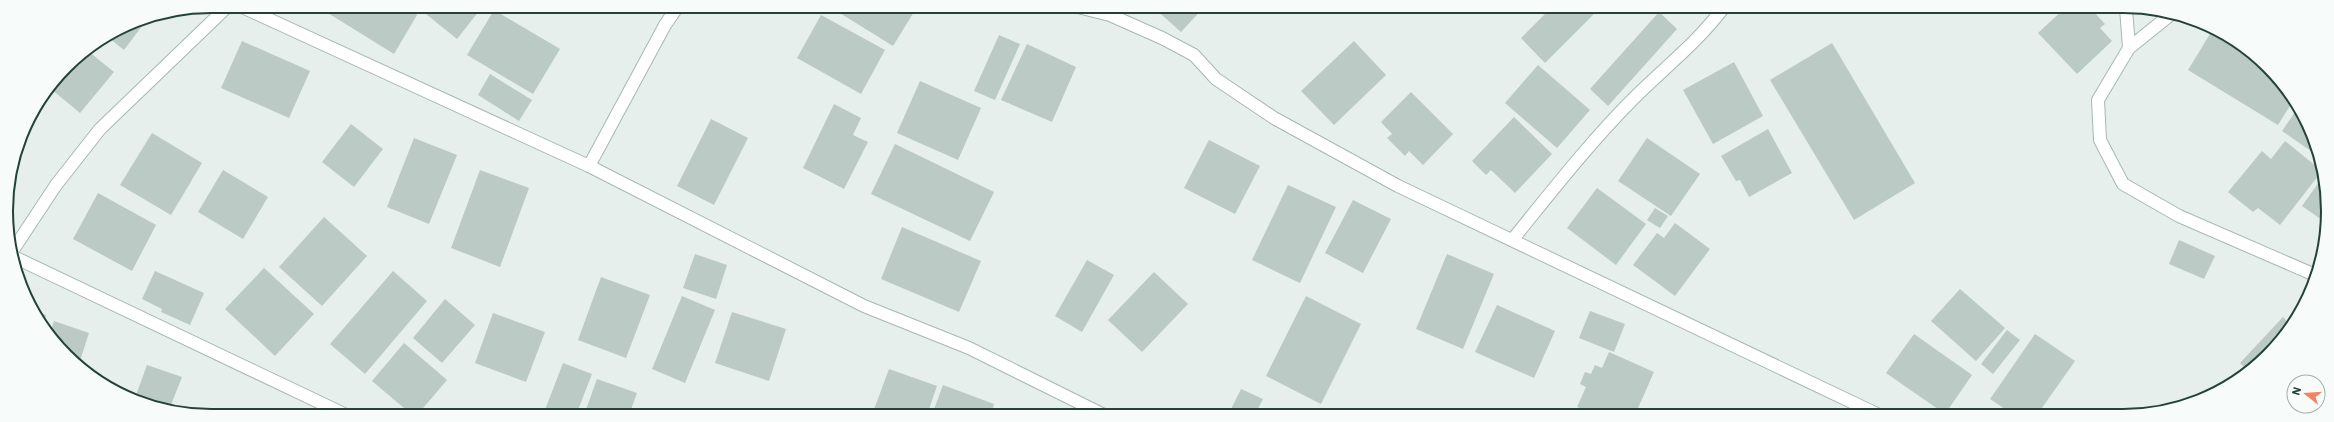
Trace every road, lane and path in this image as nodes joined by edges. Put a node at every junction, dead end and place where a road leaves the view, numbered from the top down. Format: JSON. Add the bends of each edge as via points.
{"nodes":[{"id":1,"x":221,"y":13,"type":"edge"},
{"id":2,"x":255,"y":13,"type":"edge"},
{"id":3,"x":673,"y":13,"type":"edge"},
{"id":4,"x":1102,"y":13,"type":"edge"},
{"id":5,"x":1719,"y":13,"type":"edge"},
{"id":6,"x":2126,"y":13,"type":"edge"},
{"id":7,"x":2166,"y":18,"type":"edge"},
{"id":8,"x":2129,"y":48,"type":"junction"},
{"id":9,"x":589,"y":166,"type":"junction"},
{"id":10,"x":1513,"y":239,"type":"junction"},
{"id":11,"x":16,"y":245,"type":"edge"},
{"id":12,"x":19,"y":260,"type":"edge"},
{"id":13,"x":2311,"y":273,"type":"edge"},
{"id":14,"x":333,"y":409,"type":"edge"},
{"id":15,"x":1092,"y":409,"type":"edge"},
{"id":16,"x":1867,"y":409,"type":"edge"}],
"edges":[{"from":1,"to":11,"type":"street","via":[[100,129],[56,185]]},
{"from":2,"to":9,"type":"street"},
{"from":3,"to":9,"type":"street"},
{"from":4,"to":10,"type":"street","via":[[1162,38],[1194,55],[1216,79],[1274,118],[1398,186]]},
{"from":5,"to":10,"type":"street","via":[[1708,28],[1634,98],[1568,170]]},
{"from":6,"to":8,"type":"street"},
{"from":7,"to":8,"type":"street"},
{"from":8,"to":13,"type":"street","via":[[2098,100],[2100,140],[2123,184],[2179,216]]},
{"from":9,"to":15,"type":"street","via":[[864,306],[969,348]]},
{"from":10,"to":16,"type":"street"},
{"from":12,"to":14,"type":"street"}]}
